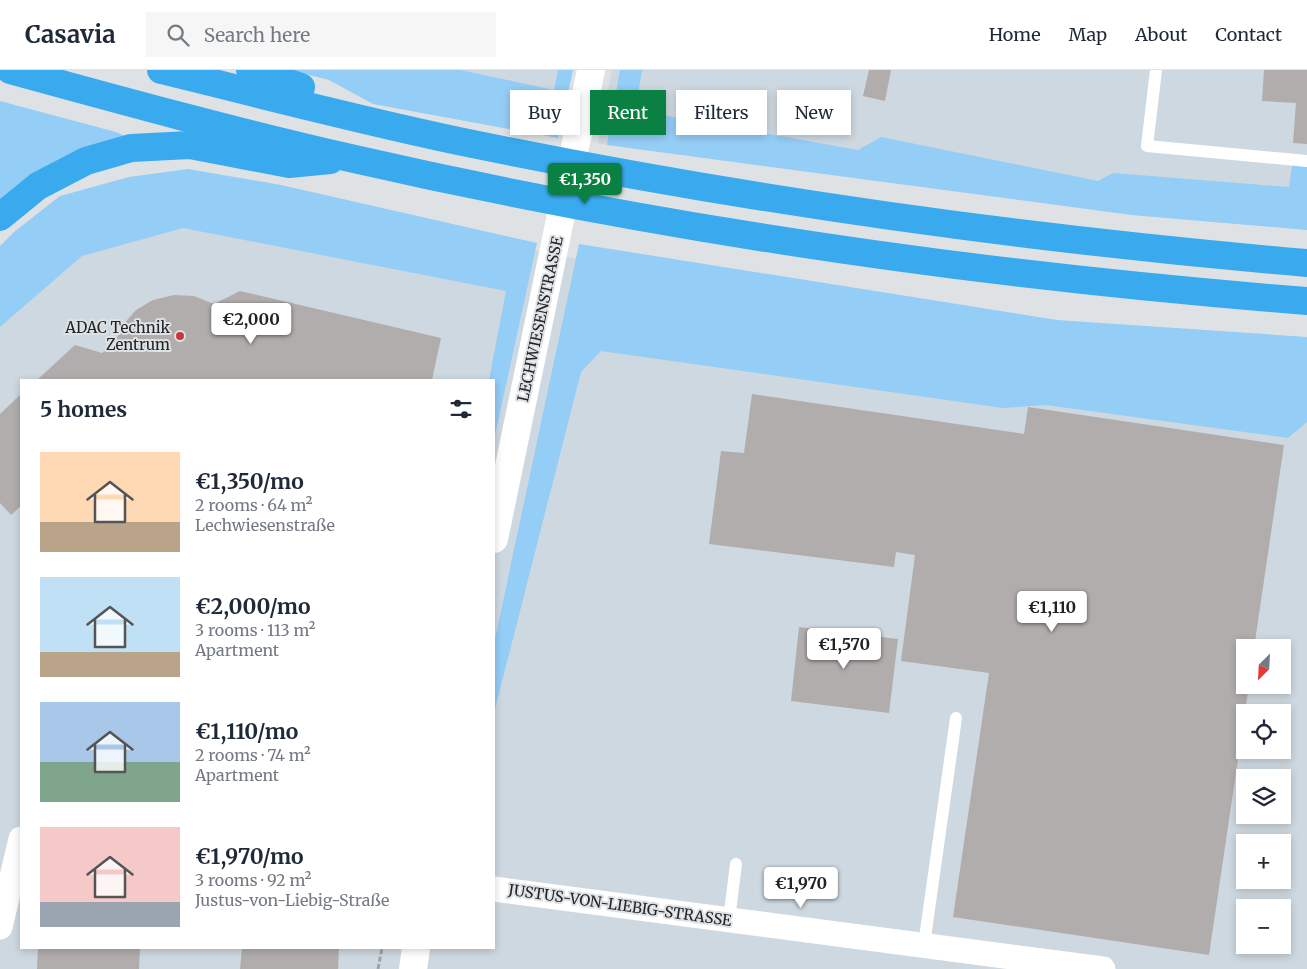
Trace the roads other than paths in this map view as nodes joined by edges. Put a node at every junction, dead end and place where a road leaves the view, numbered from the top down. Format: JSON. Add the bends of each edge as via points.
{"nodes":[{"id":1,"x":10,"y":70,"type":"edge"},
{"id":2,"x":161,"y":70,"type":"edge"},
{"id":3,"x":250,"y":70,"type":"edge"},
{"id":4,"x":1156,"y":70,"type":"edge"},
{"id":5,"x":588,"y":82,"type":"edge"},
{"id":6,"x":382,"y":124,"type":"junction"},
{"id":7,"x":349,"y":158,"type":"junction"},
{"id":8,"x":1307,"y":161,"type":"edge"},
{"id":9,"x":0,"y":217,"type":"edge"},
{"id":10,"x":1307,"y":263,"type":"edge"},
{"id":11,"x":1307,"y":301,"type":"edge"},
{"id":12,"x":495,"y":534,"type":"edge"},
{"id":13,"x":956,"y":718,"type":"dead end"},
{"id":14,"x":20,"y":842,"type":"edge"},
{"id":15,"x":736,"y":864,"type":"dead end"},
{"id":16,"x":12,"y":867,"type":"edge"},
{"id":17,"x":495,"y":889,"type":"edge"},
{"id":18,"x":728,"y":920,"type":"junction"},
{"id":19,"x":0,"y":927,"type":"edge"},
{"id":20,"x":924,"y":945,"type":"junction"},
{"id":21,"x":416,"y":949,"type":"edge"},
{"id":22,"x":1077,"y":967,"type":"edge"},
{"id":23,"x":413,"y":969,"type":"edge"},
{"id":24,"x":1103,"y":969,"type":"edge"}],
"edges":[{"from":1,"to":7,"type":"highway"},
{"from":2,"to":6,"type":"highway"},
{"from":3,"to":6,"type":"highway","via":[[326,95]]},
{"from":4,"to":8,"type":"lane","via":[[1147,146]]},
{"from":5,"to":12,"type":"street","name":"LECHWIESENSTRASSE"},
{"from":6,"to":10,"type":"highway","via":[[628,173],[799,202],[1022,234]]},
{"from":7,"to":9,"type":"highway","via":[[289,164],[190,144],[131,148],[86,161],[38,186]]},
{"from":7,"to":11,"type":"highway","via":[[505,191],[793,242],[1050,276]]},
{"from":13,"to":20,"type":"lane"},
{"from":14,"to":16,"type":"street"},
{"from":15,"to":18,"type":"lane"},
{"from":16,"to":19,"type":"street"},
{"from":17,"to":18,"type":"street","name":"JUSTUS-VON-LIEBIG-STRASSE"},
{"from":18,"to":20,"type":"street","name":"JUSTUS-VON-LIEBIG-STRASSE"},
{"from":20,"to":22,"type":"street","name":"JUSTUS-VON-LIEBIG-STRASSE"},
{"from":21,"to":23,"type":"street"},
{"from":22,"to":24,"type":"street","name":"JUSTUS-VON-LIEBIG-STRASSE"}]}
